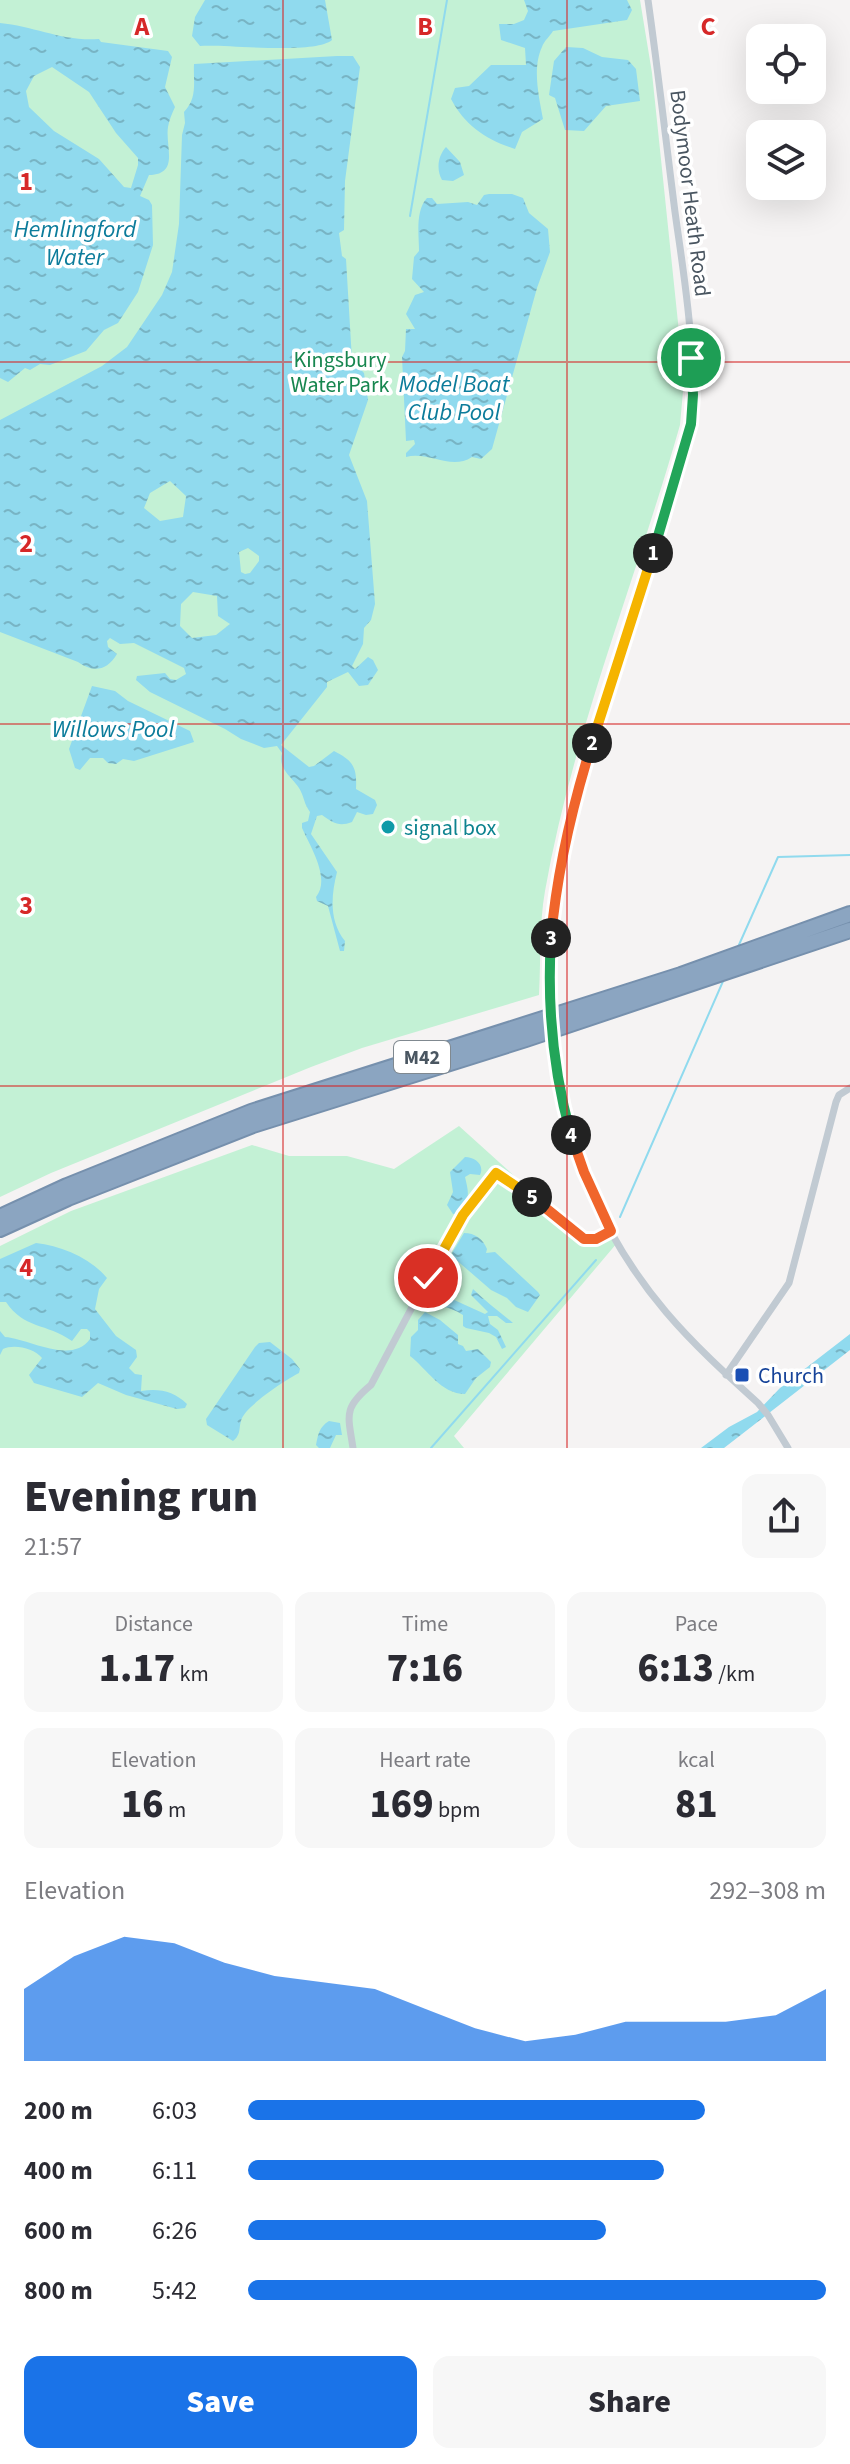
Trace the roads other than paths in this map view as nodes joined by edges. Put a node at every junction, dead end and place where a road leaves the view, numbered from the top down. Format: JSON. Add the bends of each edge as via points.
{"nodes":[{"id":1,"x":648,"y":0,"type":"edge"},
{"id":2,"x":850,"y":914,"type":"edge"},
{"id":3,"x":850,"y":930,"type":"edge"},
{"id":4,"x":850,"y":1088,"type":"edge"},
{"id":5,"x":0,"y":1217,"type":"edge"},
{"id":6,"x":0,"y":1229,"type":"edge"},
{"id":7,"x":611,"y":1231,"type":"junction"},
{"id":8,"x":726,"y":1375,"type":"junction"},
{"id":9,"x":353,"y":1448,"type":"edge"},
{"id":10,"x":788,"y":1448,"type":"edge"}],
"edges":[{"from":1,"to":7,"type":"street","name":"Bodymoor Heath Road","bridge":true,"via":[[687,307],[691,424],[570,814],[552,935],[553,1043],[566,1117]]},
{"from":2,"to":5,"type":"highway","number":"M42","via":[[681,975],[251,1112]]},
{"from":3,"to":6,"type":"highway","number":"M42","via":[[253,1125]]},
{"from":4,"to":8,"type":"street","via":[[836,1102],[787,1290]]},
{"from":7,"to":8,"type":"street","name":"Bodymoor Heath Road","via":[[654,1298]]},
{"from":7,"to":9,"type":"street","via":[[584,1239],[496,1173],[448,1239],[371,1385],[354,1399],[347,1413]]},
{"from":8,"to":10,"type":"street","name":"Bodymoor Heath Road","via":[[758,1403]]}]}
